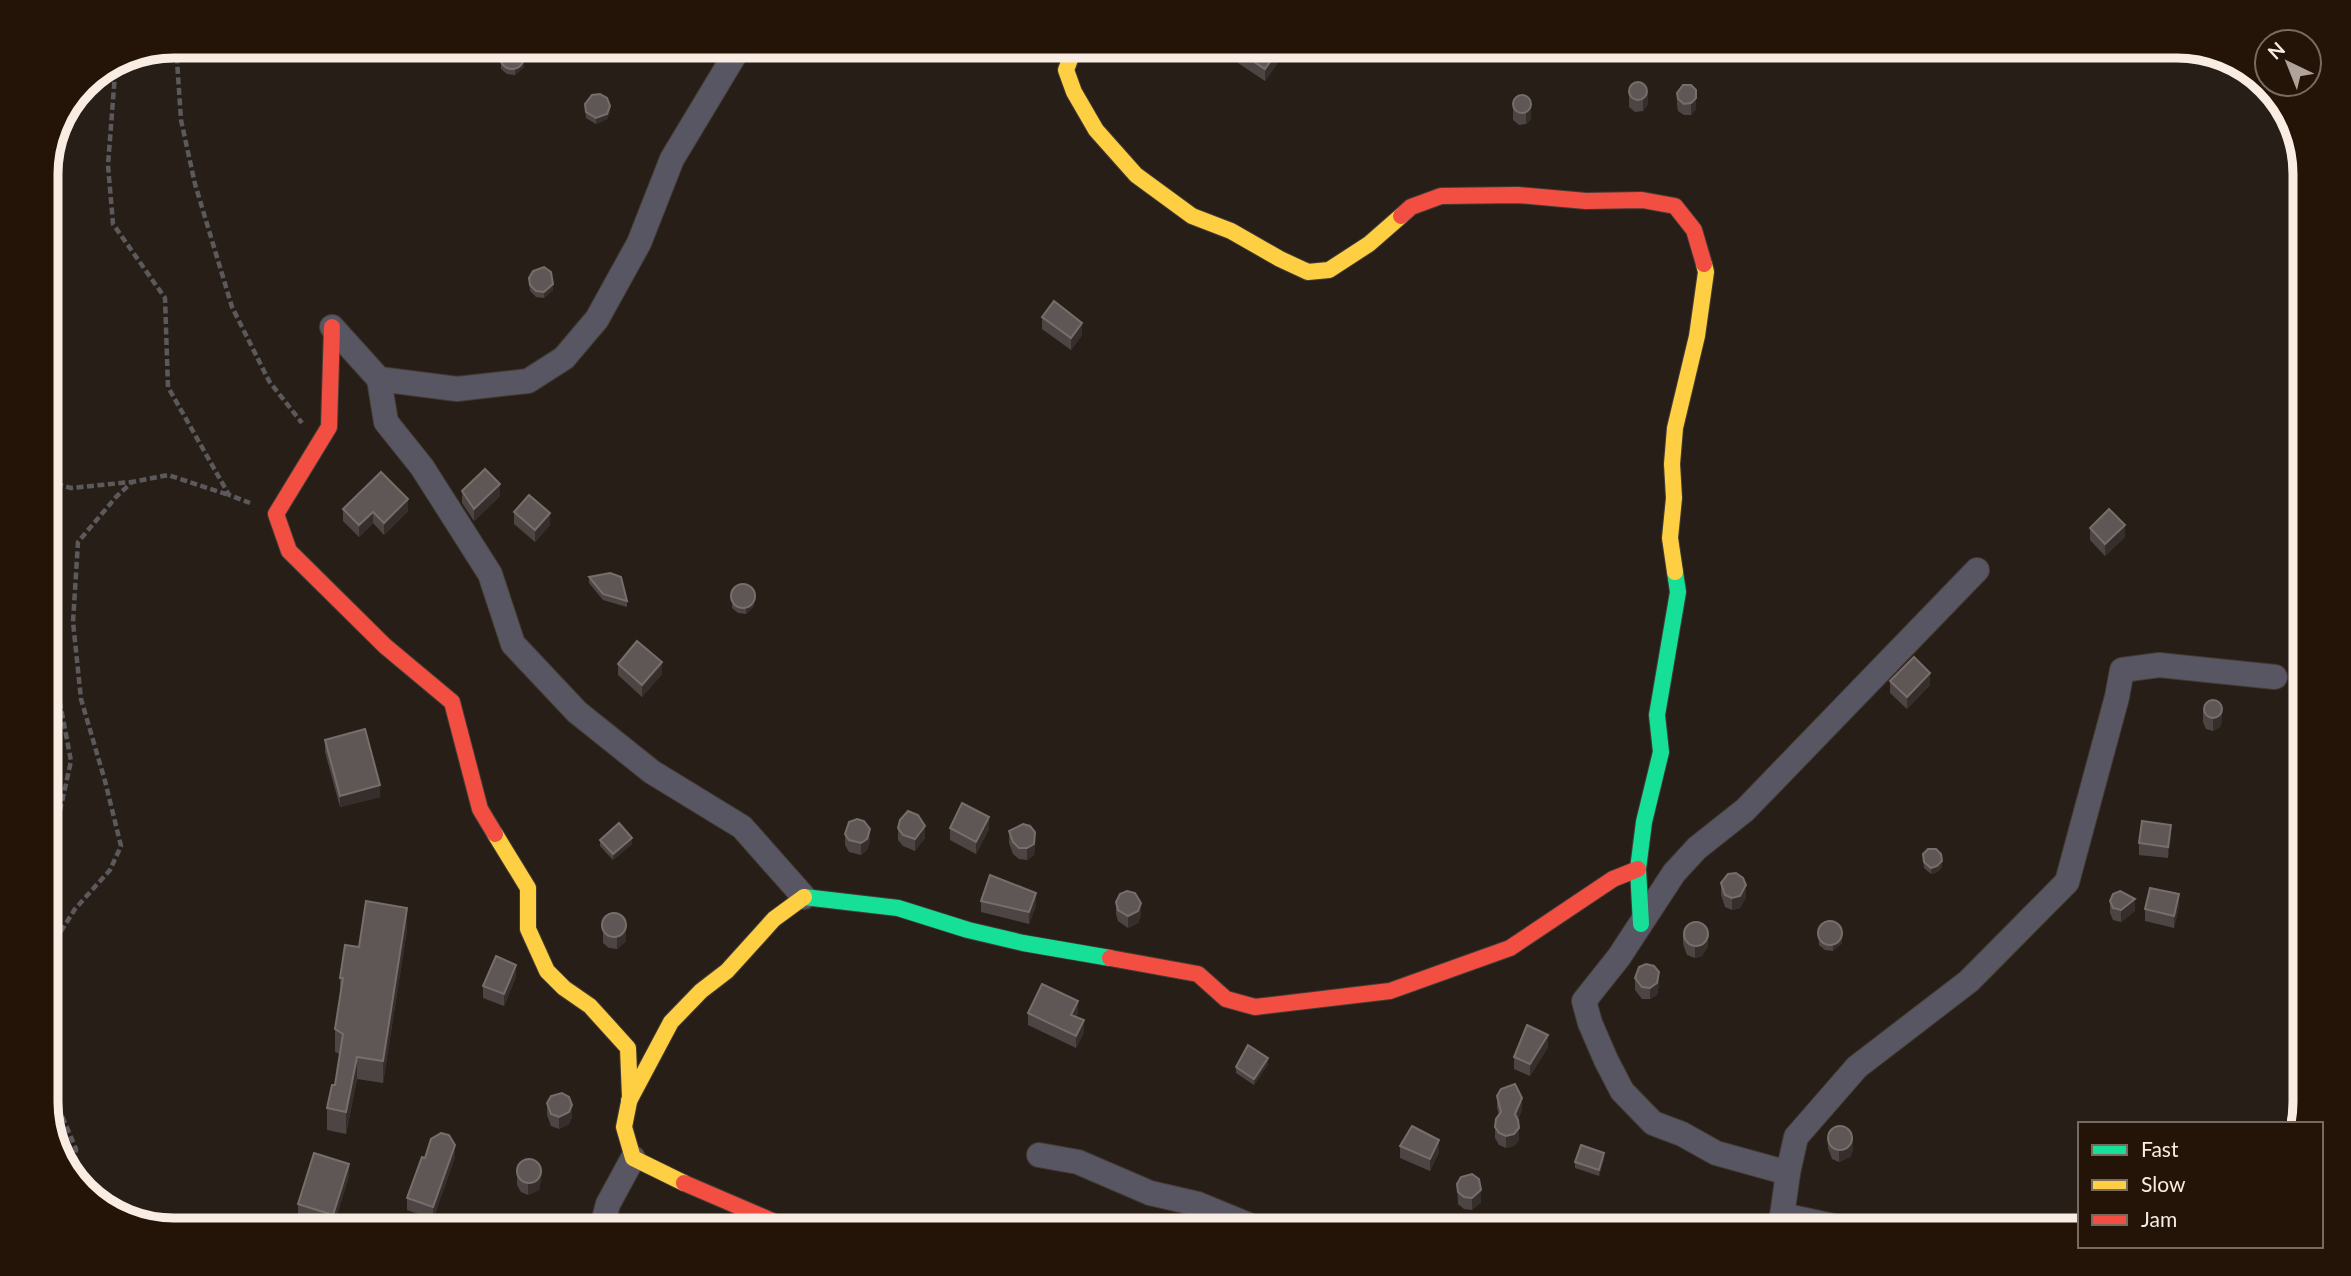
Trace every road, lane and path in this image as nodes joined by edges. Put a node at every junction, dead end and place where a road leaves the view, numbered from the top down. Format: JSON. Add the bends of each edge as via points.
{"nodes":[{"id":1,"x":177,"y":58,"type":"edge"},
{"id":2,"x":733,"y":58,"type":"edge"},
{"id":3,"x":1070,"y":58,"type":"edge"},
{"id":4,"x":115,"y":74,"type":"edge"},
{"id":5,"x":332,"y":327,"type":"joint"},
{"id":6,"x":379,"y":379,"type":"junction"},
{"id":7,"x":320,"y":445,"type":"junction"},
{"id":8,"x":132,"y":482,"type":"junction"},
{"id":9,"x":58,"y":484,"type":"edge"},
{"id":10,"x":229,"y":495,"type":"junction"},
{"id":11,"x":276,"y":514,"type":"junction"},
{"id":12,"x":1977,"y":570,"type":"dead end"},
{"id":13,"x":2275,"y":677,"type":"dead end"},
{"id":14,"x":58,"y":692,"type":"edge"},
{"id":15,"x":58,"y":820,"type":"edge"},
{"id":16,"x":1638,"y":869,"type":"junction"},
{"id":17,"x":804,"y":897,"type":"junction"},
{"id":18,"x":1641,"y":924,"type":"junction"},
{"id":19,"x":58,"y":936,"type":"edge"},
{"id":20,"x":629,"y":1101,"type":"junction"},
{"id":21,"x":58,"y":1106,"type":"edge"},
{"id":22,"x":1040,"y":1155,"type":"dead end"},
{"id":23,"x":633,"y":1158,"type":"junction"},
{"id":24,"x":75,"y":1163,"type":"edge"},
{"id":25,"x":1788,"y":1173,"type":"junction"},
{"id":26,"x":604,"y":1218,"type":"edge"},
{"id":27,"x":765,"y":1218,"type":"edge"},
{"id":28,"x":1232,"y":1218,"type":"edge"},
{"id":29,"x":1782,"y":1218,"type":"edge"}],
"edges":[{"from":1,"to":7,"type":"path","via":[[181,120],[195,184],[232,307],[269,381]]},
{"from":2,"to":6,"type":"street","via":[[672,159],[639,243],[597,319],[564,358],[528,381],[457,388]]},
{"from":3,"to":16,"type":"street","via":[[1066,70],[1074,92],[1096,130],[1136,175],[1192,216],[1308,272],[1329,270],[1369,244],[1411,207],[1441,196],[1642,200],[1675,206],[1694,230],[1706,272],[1697,336],[1675,428],[1670,538],[1678,592],[1657,715],[1661,752]]},
{"from":4,"to":10,"type":"path","via":[[108,165],[113,224],[165,298],[168,387]]},
{"from":5,"to":6,"type":"street"},
{"from":5,"to":7,"type":"street","via":[[329,427]]},
{"from":6,"to":17,"type":"street","via":[[386,422],[422,467],[490,574],[513,644],[588,721],[652,772],[742,827]]},
{"from":7,"to":11,"type":"street"},
{"from":8,"to":9,"type":"path","via":[[71,488]]},
{"from":8,"to":10,"type":"path","via":[[168,475]]},
{"from":8,"to":19,"type":"path","via":[[78,542],[73,622],[81,699],[121,846],[110,870]]},
{"from":10,"to":11,"type":"path"},
{"from":11,"to":20,"type":"street","via":[[289,551],[385,646],[452,702],[480,809],[528,888],[528,929],[547,971],[590,1006],[628,1048]]},
{"from":12,"to":18,"type":"street","via":[[1745,810],[1697,848],[1674,873]]},
{"from":13,"to":25,"type":"street","via":[[2159,665],[2122,670],[2067,882],[1969,981],[1857,1067],[1796,1137]]},
{"from":14,"to":15,"type":"path","via":[[71,761]]},
{"from":16,"to":17,"type":"street","via":[[1613,879],[1510,948],[1390,990],[1255,1007],[1226,999],[1198,974],[1023,943],[898,908]]},
{"from":16,"to":18,"type":"street"},
{"from":17,"to":20,"type":"street","via":[[774,919],[727,971],[671,1022]]},
{"from":18,"to":25,"type":"street","via":[[1584,1001],[1600,1048],[1622,1091],[1653,1123],[1716,1153]]},
{"from":20,"to":23,"type":"street","via":[[624,1127]]},
{"from":21,"to":24,"type":"path","via":[[76,1149]]},
{"from":22,"to":28,"type":"street","via":[[1078,1162],[1150,1193]]},
{"from":23,"to":26,"type":"street"},
{"from":23,"to":27,"type":"street"},
{"from":25,"to":29,"type":"street"}]}
